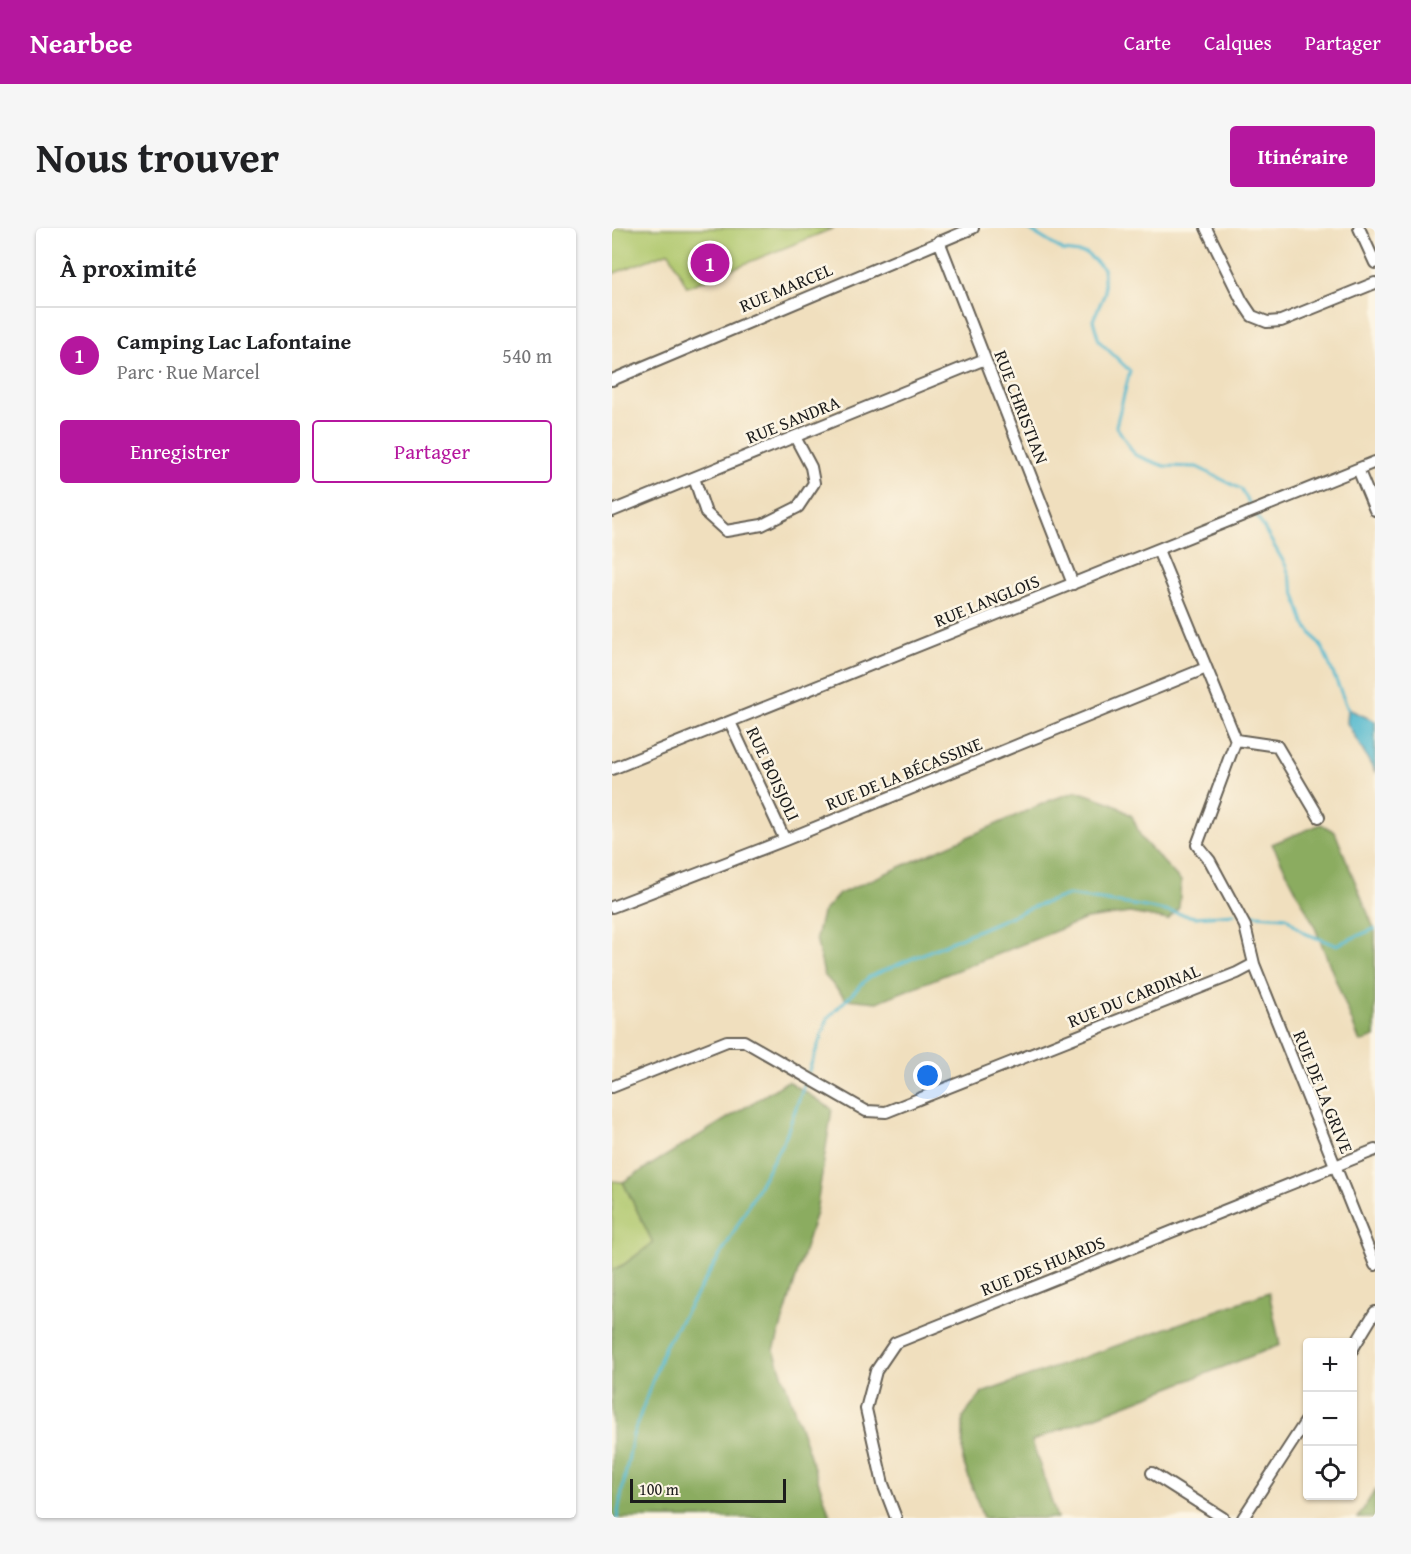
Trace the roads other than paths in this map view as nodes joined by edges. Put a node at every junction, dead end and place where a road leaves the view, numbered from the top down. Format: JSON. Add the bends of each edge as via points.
{"nodes":[{"id":1,"x":973,"y":228,"type":"edge"},
{"id":2,"x":1206,"y":228,"type":"edge"},
{"id":3,"x":1359,"y":228,"type":"edge"},
{"id":4,"x":939,"y":241,"type":"junction"},
{"id":5,"x":1375,"y":263,"type":"edge"},
{"id":6,"x":1375,"y":284,"type":"edge"},
{"id":7,"x":986,"y":359,"type":"junction"},
{"id":8,"x":612,"y":380,"type":"edge"},
{"id":9,"x":795,"y":437,"type":"junction"},
{"id":10,"x":1375,"y":462,"type":"edge"},
{"id":11,"x":1358,"y":469,"type":"junction"},
{"id":12,"x":694,"y":478,"type":"junction"},
{"id":13,"x":1375,"y":510,"type":"edge"},
{"id":14,"x":612,"y":511,"type":"edge"},
{"id":15,"x":1158,"y":550,"type":"junction"},
{"id":16,"x":1073,"y":584,"type":"junction"},
{"id":17,"x":1206,"y":668,"type":"junction"},
{"id":18,"x":730,"y":722,"type":"junction"},
{"id":19,"x":1236,"y":740,"type":"junction"},
{"id":20,"x":612,"y":769,"type":"edge"},
{"id":21,"x":1318,"y":817,"type":"dead end"},
{"id":22,"x":785,"y":840,"type":"junction"},
{"id":23,"x":612,"y":907,"type":"edge"},
{"id":24,"x":1254,"y":964,"type":"junction"},
{"id":25,"x":612,"y":1087,"type":"edge"},
{"id":26,"x":1375,"y":1150,"type":"edge"},
{"id":27,"x":1335,"y":1167,"type":"junction"},
{"id":28,"x":1375,"y":1265,"type":"edge"},
{"id":29,"x":1375,"y":1312,"type":"edge"},
{"id":30,"x":1357,"y":1343,"type":"edge"},
{"id":31,"x":1303,"y":1426,"type":"edge"},
{"id":32,"x":1152,"y":1473,"type":"dead end"},
{"id":33,"x":896,"y":1518,"type":"edge"},
{"id":34,"x":1223,"y":1518,"type":"edge"},
{"id":35,"x":1243,"y":1518,"type":"edge"}],
"edges":[{"from":1,"to":4,"type":"street","name":"RUE MARCEL"},
{"from":2,"to":6,"type":"street","via":[[1247,309],[1252,316],[1268,322],[1281,321]]},
{"from":3,"to":5,"type":"street"},
{"from":4,"to":7,"type":"street","name":"RUE CHRISTIAN"},
{"from":4,"to":8,"type":"street","name":"RUE MARCEL"},
{"from":7,"to":9,"type":"street","name":"RUE SANDRA"},
{"from":7,"to":16,"type":"street","name":"RUE CHRISTIAN"},
{"from":9,"to":12,"type":"street","name":"RUE SANDRA"},
{"from":9,"to":12,"type":"street","via":[[811,467],[814,483],[798,507],[762,525],[726,531],[706,513]]},
{"from":10,"to":11,"type":"street","name":"RUE LANGLOIS"},
{"from":11,"to":13,"type":"street"},
{"from":11,"to":15,"type":"street","name":"RUE LANGLOIS"},
{"from":12,"to":14,"type":"street","name":"RUE SANDRA"},
{"from":15,"to":16,"type":"street","name":"RUE LANGLOIS"},
{"from":15,"to":17,"type":"street"},
{"from":16,"to":18,"type":"street","name":"RUE LANGLOIS"},
{"from":17,"to":19,"type":"street"},
{"from":17,"to":22,"type":"street","name":"RUE DE LA BÉCASSINE"},
{"from":18,"to":20,"type":"street","name":"RUE LANGLOIS"},
{"from":18,"to":22,"type":"street","name":"RUE BOISJOLI"},
{"from":19,"to":21,"type":"street","via":[[1277,746]]},
{"from":19,"to":24,"type":"street","via":[[1197,845],[1210,861],[1245,926]]},
{"from":22,"to":23,"type":"street","name":"RUE DE LA BÉCASSINE"},
{"from":24,"to":25,"type":"street","name":"RUE DU CARDINAL","via":[[886,1112],[866,1110],[744,1041],[727,1041]]},
{"from":24,"to":27,"type":"street","name":"RUE DE LA GRIVE"},
{"from":26,"to":27,"type":"street","name":"RUE DES HUARDS"},
{"from":27,"to":28,"type":"street","name":"RUE DE LA GRIVE"},
{"from":27,"to":33,"type":"street","name":"RUE DES HUARDS","via":[[895,1343],[876,1371],[866,1409],[883,1484]]},
{"from":29,"to":30,"type":"street"},
{"from":31,"to":35,"type":"street"},
{"from":32,"to":34,"type":"street"}]}
